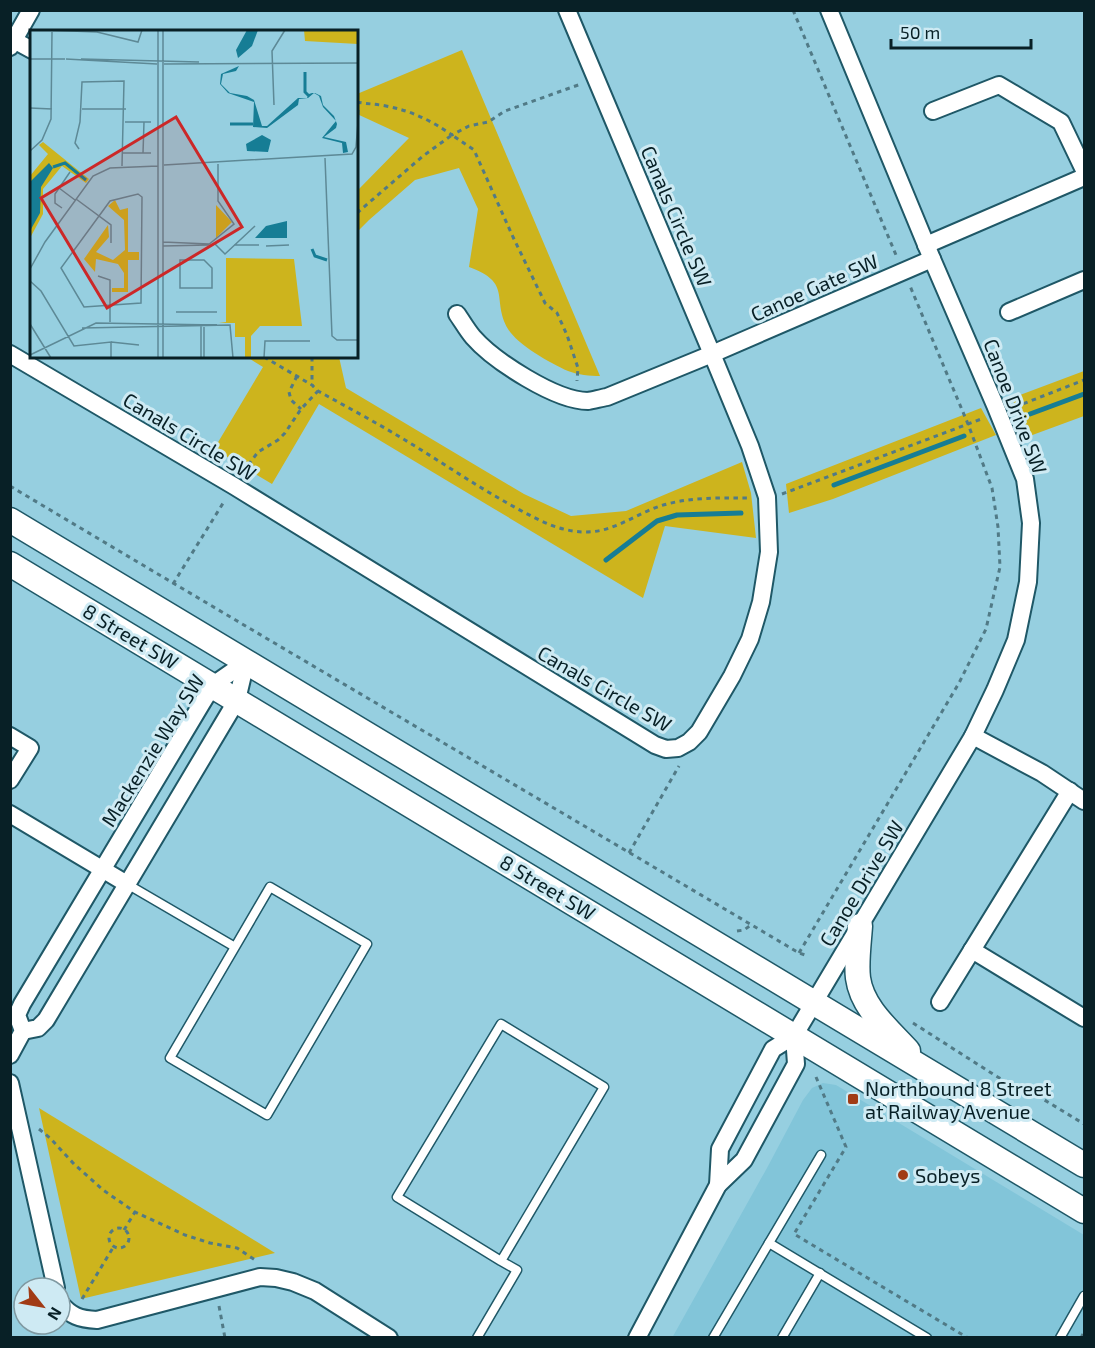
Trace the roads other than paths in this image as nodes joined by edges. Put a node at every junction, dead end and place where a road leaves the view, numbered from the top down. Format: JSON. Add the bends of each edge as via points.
{"nodes":[{"id":1,"x":31,"y":10,"type":"edge"},
{"id":2,"x":567,"y":10,"type":"edge"},
{"id":3,"x":829,"y":10,"type":"edge"},
{"id":4,"x":12,"y":41,"type":"edge"},
{"id":5,"x":30,"y":49,"type":"edge"},
{"id":6,"x":933,"y":111,"type":"dead end"},
{"id":7,"x":1084,"y":170,"type":"edge"},
{"id":8,"x":1084,"y":177,"type":"edge"},
{"id":9,"x":929,"y":252,"type":"junction"},
{"id":10,"x":1084,"y":280,"type":"edge"},
{"id":11,"x":1009,"y":312,"type":"dead end"},
{"id":12,"x":457,"y":314,"type":"dead end"},
{"id":13,"x":10,"y":354,"type":"edge"},
{"id":14,"x":712,"y":354,"type":"junction"},
{"id":15,"x":10,"y":520,"type":"edge"},
{"id":16,"x":10,"y":564,"type":"edge"},
{"id":17,"x":246,"y":662,"type":"junction"},
{"id":18,"x":213,"y":685,"type":"junction"},
{"id":19,"x":237,"y":700,"type":"junction"},
{"id":20,"x":10,"y":736,"type":"edge"},
{"id":21,"x":973,"y":736,"type":"junction"},
{"id":22,"x":10,"y":780,"type":"edge"},
{"id":23,"x":1070,"y":791,"type":"junction"},
{"id":24,"x":1084,"y":801,"type":"edge"},
{"id":25,"x":10,"y":814,"type":"edge"},
{"id":26,"x":103,"y":869,"type":"junction"},
{"id":27,"x":127,"y":884,"type":"junction"},
{"id":28,"x":860,"y":926,"type":"junction"},
{"id":29,"x":235,"y":947,"type":"junction"},
{"id":30,"x":972,"y":950,"type":"junction"},
{"id":31,"x":940,"y":1002,"type":"dead end"},
{"id":32,"x":814,"y":1003,"type":"junction"},
{"id":33,"x":1084,"y":1018,"type":"edge"},
{"id":34,"x":23,"y":1031,"type":"junction"},
{"id":35,"x":794,"y":1036,"type":"junction"},
{"id":36,"x":10,"y":1055,"type":"edge"},
{"id":37,"x":921,"y":1066,"type":"junction"},
{"id":38,"x":10,"y":1083,"type":"edge"},
{"id":39,"x":821,"y":1155,"type":"dead end"},
{"id":40,"x":1084,"y":1165,"type":"edge"},
{"id":41,"x":718,"y":1185,"type":"junction"},
{"id":42,"x":1084,"y":1211,"type":"edge"},
{"id":43,"x":769,"y":1243,"type":"junction"},
{"id":44,"x":501,"y":1261,"type":"junction"},
{"id":45,"x":820,"y":1274,"type":"junction"},
{"id":46,"x":53,"y":1276,"type":"edge"},
{"id":47,"x":1084,"y":1296,"type":"edge"},
{"id":48,"x":72,"y":1313,"type":"edge"},
{"id":49,"x":390,"y":1338,"type":"edge"},
{"id":50,"x":477,"y":1338,"type":"edge"},
{"id":51,"x":637,"y":1338,"type":"edge"},
{"id":52,"x":713,"y":1338,"type":"edge"},
{"id":53,"x":782,"y":1338,"type":"edge"},
{"id":54,"x":927,"y":1338,"type":"edge"},
{"id":55,"x":1060,"y":1338,"type":"edge"}],
"edges":[{"from":1,"to":4,"type":"street"},
{"from":2,"to":14,"type":"street","name":"Canals Circle SW"},
{"from":3,"to":9,"type":"street","name":"Canoe Drive SW"},
{"from":4,"to":5,"type":"street"},
{"from":6,"to":7,"type":"street","via":[[999,85],[1060,122]]},
{"from":8,"to":9,"type":"street","name":"Canoe Gate SW"},
{"from":9,"to":14,"type":"street","name":"Canoe Gate SW","via":[[903,271]]},
{"from":9,"to":21,"type":"street","name":"Canoe Drive SW","via":[[1024,479],[1030,523],[1028,582],[1016,640]]},
{"from":10,"to":11,"type":"street"},
{"from":12,"to":14,"type":"street","name":"Canoe Gate SW","via":[[490,353],[523,376],[576,399],[607,397]]},
{"from":13,"to":14,"type":"street","name":"Canals Circle SW","via":[[666,749],[678,748],[699,732],[732,676],[750,639],[769,552],[767,497]]},
{"from":15,"to":17,"type":"main road","name":"8 Street SW"},
{"from":16,"to":18,"type":"main road","name":"8 Street SW"},
{"from":17,"to":18,"type":"street","name":"Mackenzie Way SW"},
{"from":17,"to":19,"type":"street"},
{"from":17,"to":32,"type":"main road","name":"8 Street SW"},
{"from":18,"to":19,"type":"main road","name":"8 Street SW"},
{"from":18,"to":26,"type":"street","name":"Mackenzie Way SW"},
{"from":19,"to":27,"type":"street"},
{"from":19,"to":35,"type":"main road","name":"8 Street SW"},
{"from":20,"to":22,"type":"street","via":[[30,748]]},
{"from":21,"to":23,"type":"street"},
{"from":21,"to":28,"type":"street","name":"Canoe Drive SW"},
{"from":23,"to":24,"type":"street"},
{"from":23,"to":30,"type":"street"},
{"from":25,"to":26,"type":"street"},
{"from":26,"to":27,"type":"street"},
{"from":26,"to":34,"type":"street","name":"Mackenzie Way SW","via":[[22,1004],[17,1016]]},
{"from":27,"to":29,"type":"lane"},
{"from":27,"to":34,"type":"street","via":[[46,1020],[38,1028]]},
{"from":28,"to":32,"type":"street","name":"Canoe Drive SW"},
{"from":28,"to":37,"type":"main road","via":[[858,978],[868,1006]]},
{"from":29,"to":29,"type":"lane","via":[[270,887],[367,944],[267,1115],[170,1058]]},
{"from":30,"to":31,"type":"street"},
{"from":30,"to":33,"type":"street"},
{"from":32,"to":35,"type":"street","name":"Canoe Drive SW"},
{"from":32,"to":37,"type":"main road","name":"8 Street SW"},
{"from":34,"to":36,"type":"street","name":"Mackenzie Way SW"},
{"from":35,"to":41,"type":"street","via":[[796,1064],[744,1160]]},
{"from":35,"to":41,"type":"street","via":[[772,1049],[720,1149]]},
{"from":35,"to":42,"type":"main road","name":"8 Street SW"},
{"from":37,"to":40,"type":"main road","name":"8 Street SW"},
{"from":38,"to":46,"type":"street"},
{"from":39,"to":43,"type":"lane"},
{"from":41,"to":51,"type":"street"},
{"from":43,"to":45,"type":"lane"},
{"from":43,"to":52,"type":"lane"},
{"from":44,"to":44,"type":"lane","via":[[397,1197],[501,1024],[604,1087]]},
{"from":44,"to":50,"type":"lane","via":[[517,1270]]},
{"from":45,"to":53,"type":"lane"},
{"from":45,"to":54,"type":"lane"},
{"from":47,"to":55,"type":"lane"},
{"from":48,"to":49,"type":"street","via":[[97,1320],[261,1277],[276,1278],[315,1291]]}]}
